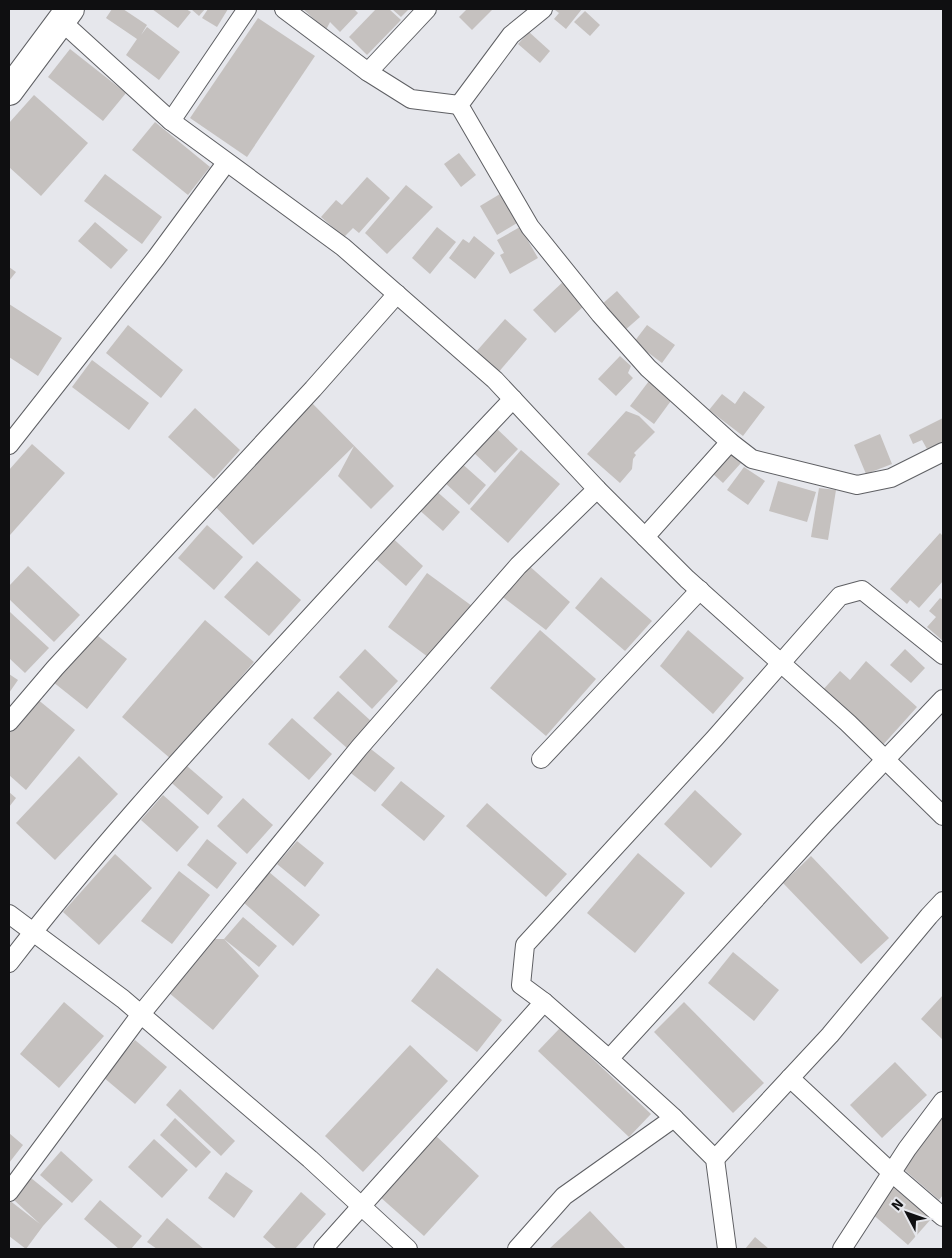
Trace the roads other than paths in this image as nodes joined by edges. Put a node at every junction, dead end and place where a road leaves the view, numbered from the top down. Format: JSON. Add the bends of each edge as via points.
{"nodes":[{"id":1,"x":247,"y":9,"type":"edge"},
{"id":2,"x":284,"y":9,"type":"edge"},
{"id":3,"x":427,"y":9,"type":"edge"},
{"id":4,"x":542,"y":9,"type":"edge"},
{"id":5,"x":65,"y":15,"type":"edge"},
{"id":6,"x":368,"y":72,"type":"junction"},
{"id":7,"x":9,"y":91,"type":"edge"},
{"id":8,"x":459,"y":105,"type":"junction"},
{"id":9,"x":171,"y":121,"type":"junction"},
{"id":10,"x":226,"y":163,"type":"junction"},
{"id":11,"x":397,"y":294,"type":"junction"},
{"id":12,"x":513,"y":399,"type":"junction"},
{"id":13,"x":730,"y":442,"type":"junction"},
{"id":14,"x":9,"y":445,"type":"edge"},
{"id":15,"x":943,"y":452,"type":"edge"},
{"id":16,"x":597,"y":489,"type":"junction"},
{"id":17,"x":645,"y":537,"type":"junction"},
{"id":18,"x":700,"y":590,"type":"junction"},
{"id":19,"x":943,"y":655,"type":"edge"},
{"id":20,"x":781,"y":664,"type":"junction"},
{"id":21,"x":943,"y":699,"type":"edge"},
{"id":22,"x":9,"y":722,"type":"edge"},
{"id":23,"x":541,"y":759,"type":"dead end"},
{"id":24,"x":886,"y":760,"type":"junction"},
{"id":25,"x":943,"y":816,"type":"edge"},
{"id":26,"x":943,"y":901,"type":"edge"},
{"id":27,"x":9,"y":914,"type":"edge"},
{"id":28,"x":32,"y":932,"type":"junction"},
{"id":29,"x":9,"y":963,"type":"edge"},
{"id":30,"x":544,"y":1002,"type":"junction"},
{"id":31,"x":141,"y":1014,"type":"junction"},
{"id":32,"x":609,"y":1059,"type":"junction"},
{"id":33,"x":790,"y":1078,"type":"junction"},
{"id":34,"x":943,"y":1101,"type":"edge"},
{"id":35,"x":674,"y":1118,"type":"junction"},
{"id":36,"x":715,"y":1159,"type":"junction"},
{"id":37,"x":892,"y":1173,"type":"junction"},
{"id":38,"x":9,"y":1192,"type":"edge"},
{"id":39,"x":362,"y":1208,"type":"junction"},
{"id":40,"x":943,"y":1216,"type":"edge"},
{"id":41,"x":323,"y":1249,"type":"edge"},
{"id":42,"x":408,"y":1249,"type":"edge"},
{"id":43,"x":517,"y":1249,"type":"edge"},
{"id":44,"x":727,"y":1249,"type":"edge"},
{"id":45,"x":842,"y":1249,"type":"edge"}],
"edges":[{"from":1,"to":9,"type":"street"},
{"from":2,"to":6,"type":"street"},
{"from":3,"to":6,"type":"street"},
{"from":4,"to":8,"type":"street","via":[[511,35]]},
{"from":5,"to":7,"type":"highway"},
{"from":5,"to":9,"type":"street"},
{"from":6,"to":8,"type":"street","via":[[411,98]]},
{"from":8,"to":13,"type":"street","via":[[530,227],[648,368]]},
{"from":9,"to":10,"type":"street"},
{"from":10,"to":11,"type":"street","via":[[343,247]]},
{"from":10,"to":14,"type":"street"},
{"from":11,"to":12,"type":"street"},
{"from":11,"to":22,"type":"street"},
{"from":12,"to":16,"type":"street"},
{"from":12,"to":28,"type":"street","via":[[173,766]]},
{"from":13,"to":15,"type":"street","via":[[752,459],[857,485],[891,478]]},
{"from":13,"to":17,"type":"street"},
{"from":16,"to":17,"type":"street"},
{"from":16,"to":31,"type":"street","via":[[518,566],[359,748]]},
{"from":17,"to":18,"type":"street"},
{"from":18,"to":20,"type":"street"},
{"from":18,"to":23,"type":"street"},
{"from":19,"to":20,"type":"street","via":[[862,590],[840,596]]},
{"from":20,"to":24,"type":"street"},
{"from":20,"to":30,"type":"street","via":[[525,945],[521,985]]},
{"from":21,"to":24,"type":"street"},
{"from":24,"to":25,"type":"street"},
{"from":24,"to":32,"type":"street"},
{"from":26,"to":33,"type":"street"},
{"from":27,"to":28,"type":"street"},
{"from":28,"to":29,"type":"street"},
{"from":28,"to":31,"type":"street"},
{"from":30,"to":32,"type":"street"},
{"from":30,"to":39,"type":"street"},
{"from":31,"to":38,"type":"street"},
{"from":31,"to":39,"type":"street","via":[[310,1159]]},
{"from":32,"to":35,"type":"street"},
{"from":33,"to":36,"type":"street"},
{"from":33,"to":37,"type":"street"},
{"from":34,"to":37,"type":"street"},
{"from":35,"to":36,"type":"street"},
{"from":35,"to":43,"type":"street","via":[[564,1196]]},
{"from":36,"to":44,"type":"street"},
{"from":37,"to":40,"type":"street"},
{"from":37,"to":45,"type":"street"},
{"from":39,"to":41,"type":"street"},
{"from":39,"to":42,"type":"street"}]}
